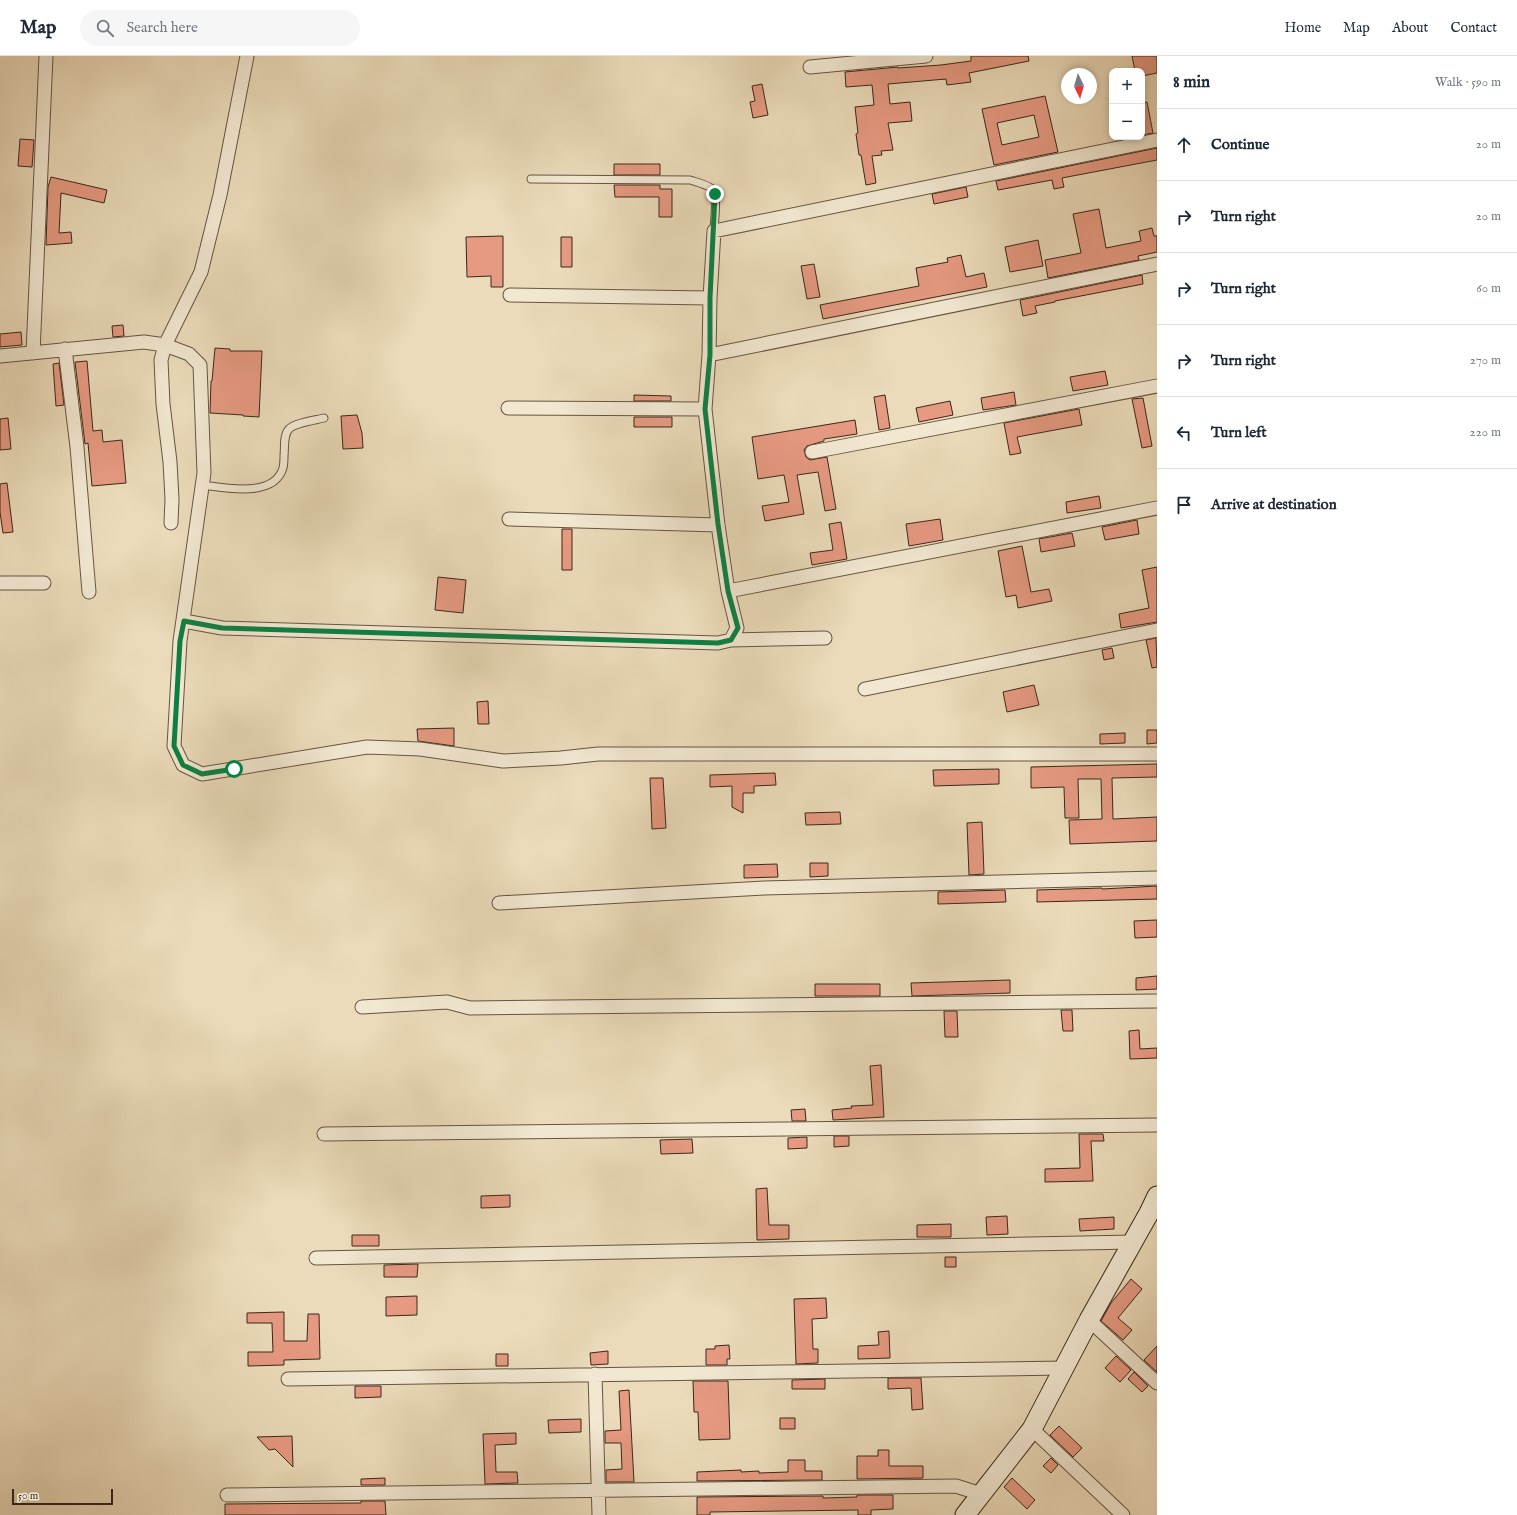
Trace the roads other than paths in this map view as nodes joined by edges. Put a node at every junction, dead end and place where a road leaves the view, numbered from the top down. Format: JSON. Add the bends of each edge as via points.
{"nodes":[{"id":1,"x":46,"y":56,"type":"edge"},
{"id":2,"x":247,"y":56,"type":"edge"},
{"id":3,"x":926,"y":56,"type":"edge"},
{"id":4,"x":810,"y":67,"type":"dead end"},
{"id":5,"x":1157,"y":140,"type":"edge"},
{"id":6,"x":531,"y":179,"type":"dead end"},
{"id":7,"x":714,"y":231,"type":"junction"},
{"id":8,"x":1157,"y":264,"type":"edge"},
{"id":9,"x":510,"y":295,"type":"dead end"},
{"id":10,"x":710,"y":298,"type":"junction"},
{"id":11,"x":165,"y":345,"type":"junction"},
{"id":12,"x":65,"y":349,"type":"junction"},
{"id":13,"x":33,"y":353,"type":"junction"},
{"id":14,"x":710,"y":355,"type":"junction"},
{"id":15,"x":0,"y":356,"type":"edge"},
{"id":16,"x":1157,"y":386,"type":"edge"},
{"id":17,"x":508,"y":408,"type":"dead end"},
{"id":18,"x":705,"y":409,"type":"junction"},
{"id":19,"x":324,"y":418,"type":"dead end"},
{"id":20,"x":812,"y":452,"type":"dead end"},
{"id":21,"x":203,"y":485,"type":"junction"},
{"id":22,"x":1157,"y":508,"type":"edge"},
{"id":23,"x":509,"y":519,"type":"dead end"},
{"id":24,"x":171,"y":523,"type":"dead end"},
{"id":25,"x":718,"y":524,"type":"junction"},
{"id":26,"x":0,"y":583,"type":"edge"},
{"id":27,"x":44,"y":583,"type":"dead end"},
{"id":28,"x":728,"y":591,"type":"junction"},
{"id":29,"x":89,"y":592,"type":"dead end"},
{"id":30,"x":184,"y":621,"type":"junction"},
{"id":31,"x":1157,"y":630,"type":"edge"},
{"id":32,"x":825,"y":638,"type":"dead end"},
{"id":33,"x":731,"y":640,"type":"junction"},
{"id":34,"x":865,"y":689,"type":"dead end"},
{"id":35,"x":1157,"y":754,"type":"edge"},
{"id":36,"x":1157,"y":878,"type":"edge"},
{"id":37,"x":499,"y":903,"type":"dead end"},
{"id":38,"x":1157,"y":1001,"type":"edge"},
{"id":39,"x":362,"y":1007,"type":"dead end"},
{"id":40,"x":1157,"y":1125,"type":"edge"},
{"id":41,"x":324,"y":1134,"type":"dead end"},
{"id":42,"x":1157,"y":1196,"type":"edge"},
{"id":43,"x":1153,"y":1217,"type":"edge"},
{"id":44,"x":1133,"y":1242,"type":"junction"},
{"id":45,"x":316,"y":1258,"type":"dead end"},
{"id":46,"x":1089,"y":1320,"type":"junction"},
{"id":47,"x":1064,"y":1368,"type":"junction"},
{"id":48,"x":595,"y":1374,"type":"junction"},
{"id":49,"x":288,"y":1379,"type":"dead end"},
{"id":50,"x":1157,"y":1382,"type":"edge"},
{"id":51,"x":1032,"y":1430,"type":"junction"},
{"id":52,"x":599,"y":1491,"type":"junction"},
{"id":53,"x":982,"y":1494,"type":"junction"},
{"id":54,"x":227,"y":1495,"type":"dead end"},
{"id":55,"x":599,"y":1515,"type":"edge"},
{"id":56,"x":965,"y":1515,"type":"edge"},
{"id":57,"x":1123,"y":1515,"type":"edge"}],
"edges":[{"from":1,"to":13,"type":"street"},
{"from":2,"to":11,"type":"street","via":[[220,195],[201,272]]},
{"from":3,"to":4,"type":"street"},
{"from":5,"to":7,"type":"street"},
{"from":6,"to":7,"type":"lane","via":[[690,180],[712,188],[715,194]]},
{"from":7,"to":10,"type":"street"},
{"from":8,"to":14,"type":"street"},
{"from":9,"to":10,"type":"street"},
{"from":10,"to":14,"type":"street"},
{"from":11,"to":12,"type":"street","via":[[144,342]]},
{"from":11,"to":21,"type":"street","via":[[189,354],[200,365]]},
{"from":11,"to":24,"type":"street","via":[[161,360],[170,462]]},
{"from":12,"to":13,"type":"street"},
{"from":12,"to":29,"type":"street","via":[[77,447]]},
{"from":13,"to":15,"type":"street"},
{"from":14,"to":18,"type":"street"},
{"from":16,"to":20,"type":"street"},
{"from":17,"to":18,"type":"street"},
{"from":18,"to":25,"type":"street"},
{"from":19,"to":21,"type":"lane","via":[[289,428],[286,434],[283,469],[274,482],[262,487],[239,490]]},
{"from":21,"to":30,"type":"street"},
{"from":22,"to":28,"type":"street"},
{"from":23,"to":25,"type":"street"},
{"from":25,"to":28,"type":"street"},
{"from":26,"to":27,"type":"street"},
{"from":28,"to":33,"type":"street","via":[[738,628]]},
{"from":30,"to":33,"type":"street","via":[[230,628],[718,643]]},
{"from":30,"to":35,"type":"street","via":[[180,641],[174,746],[183,765],[202,774],[367,747],[420,749],[502,761],[598,754]]},
{"from":31,"to":34,"type":"street"},
{"from":32,"to":33,"type":"street"},
{"from":36,"to":37,"type":"street","via":[[772,888]]},
{"from":38,"to":39,"type":"street","via":[[497,1008],[470,1008],[447,1002]]},
{"from":40,"to":41,"type":"street"},
{"from":42,"to":43,"type":"street"},
{"from":43,"to":44,"type":"street"},
{"from":44,"to":45,"type":"street"},
{"from":44,"to":46,"type":"street"},
{"from":46,"to":47,"type":"street"},
{"from":46,"to":50,"type":"street"},
{"from":47,"to":48,"type":"street"},
{"from":47,"to":51,"type":"street"},
{"from":48,"to":49,"type":"street"},
{"from":48,"to":52,"type":"street"},
{"from":51,"to":53,"type":"street"},
{"from":51,"to":57,"type":"street"},
{"from":52,"to":53,"type":"street","via":[[956,1486]]},
{"from":52,"to":54,"type":"street"},
{"from":52,"to":55,"type":"street"},
{"from":53,"to":56,"type":"street"}]}
